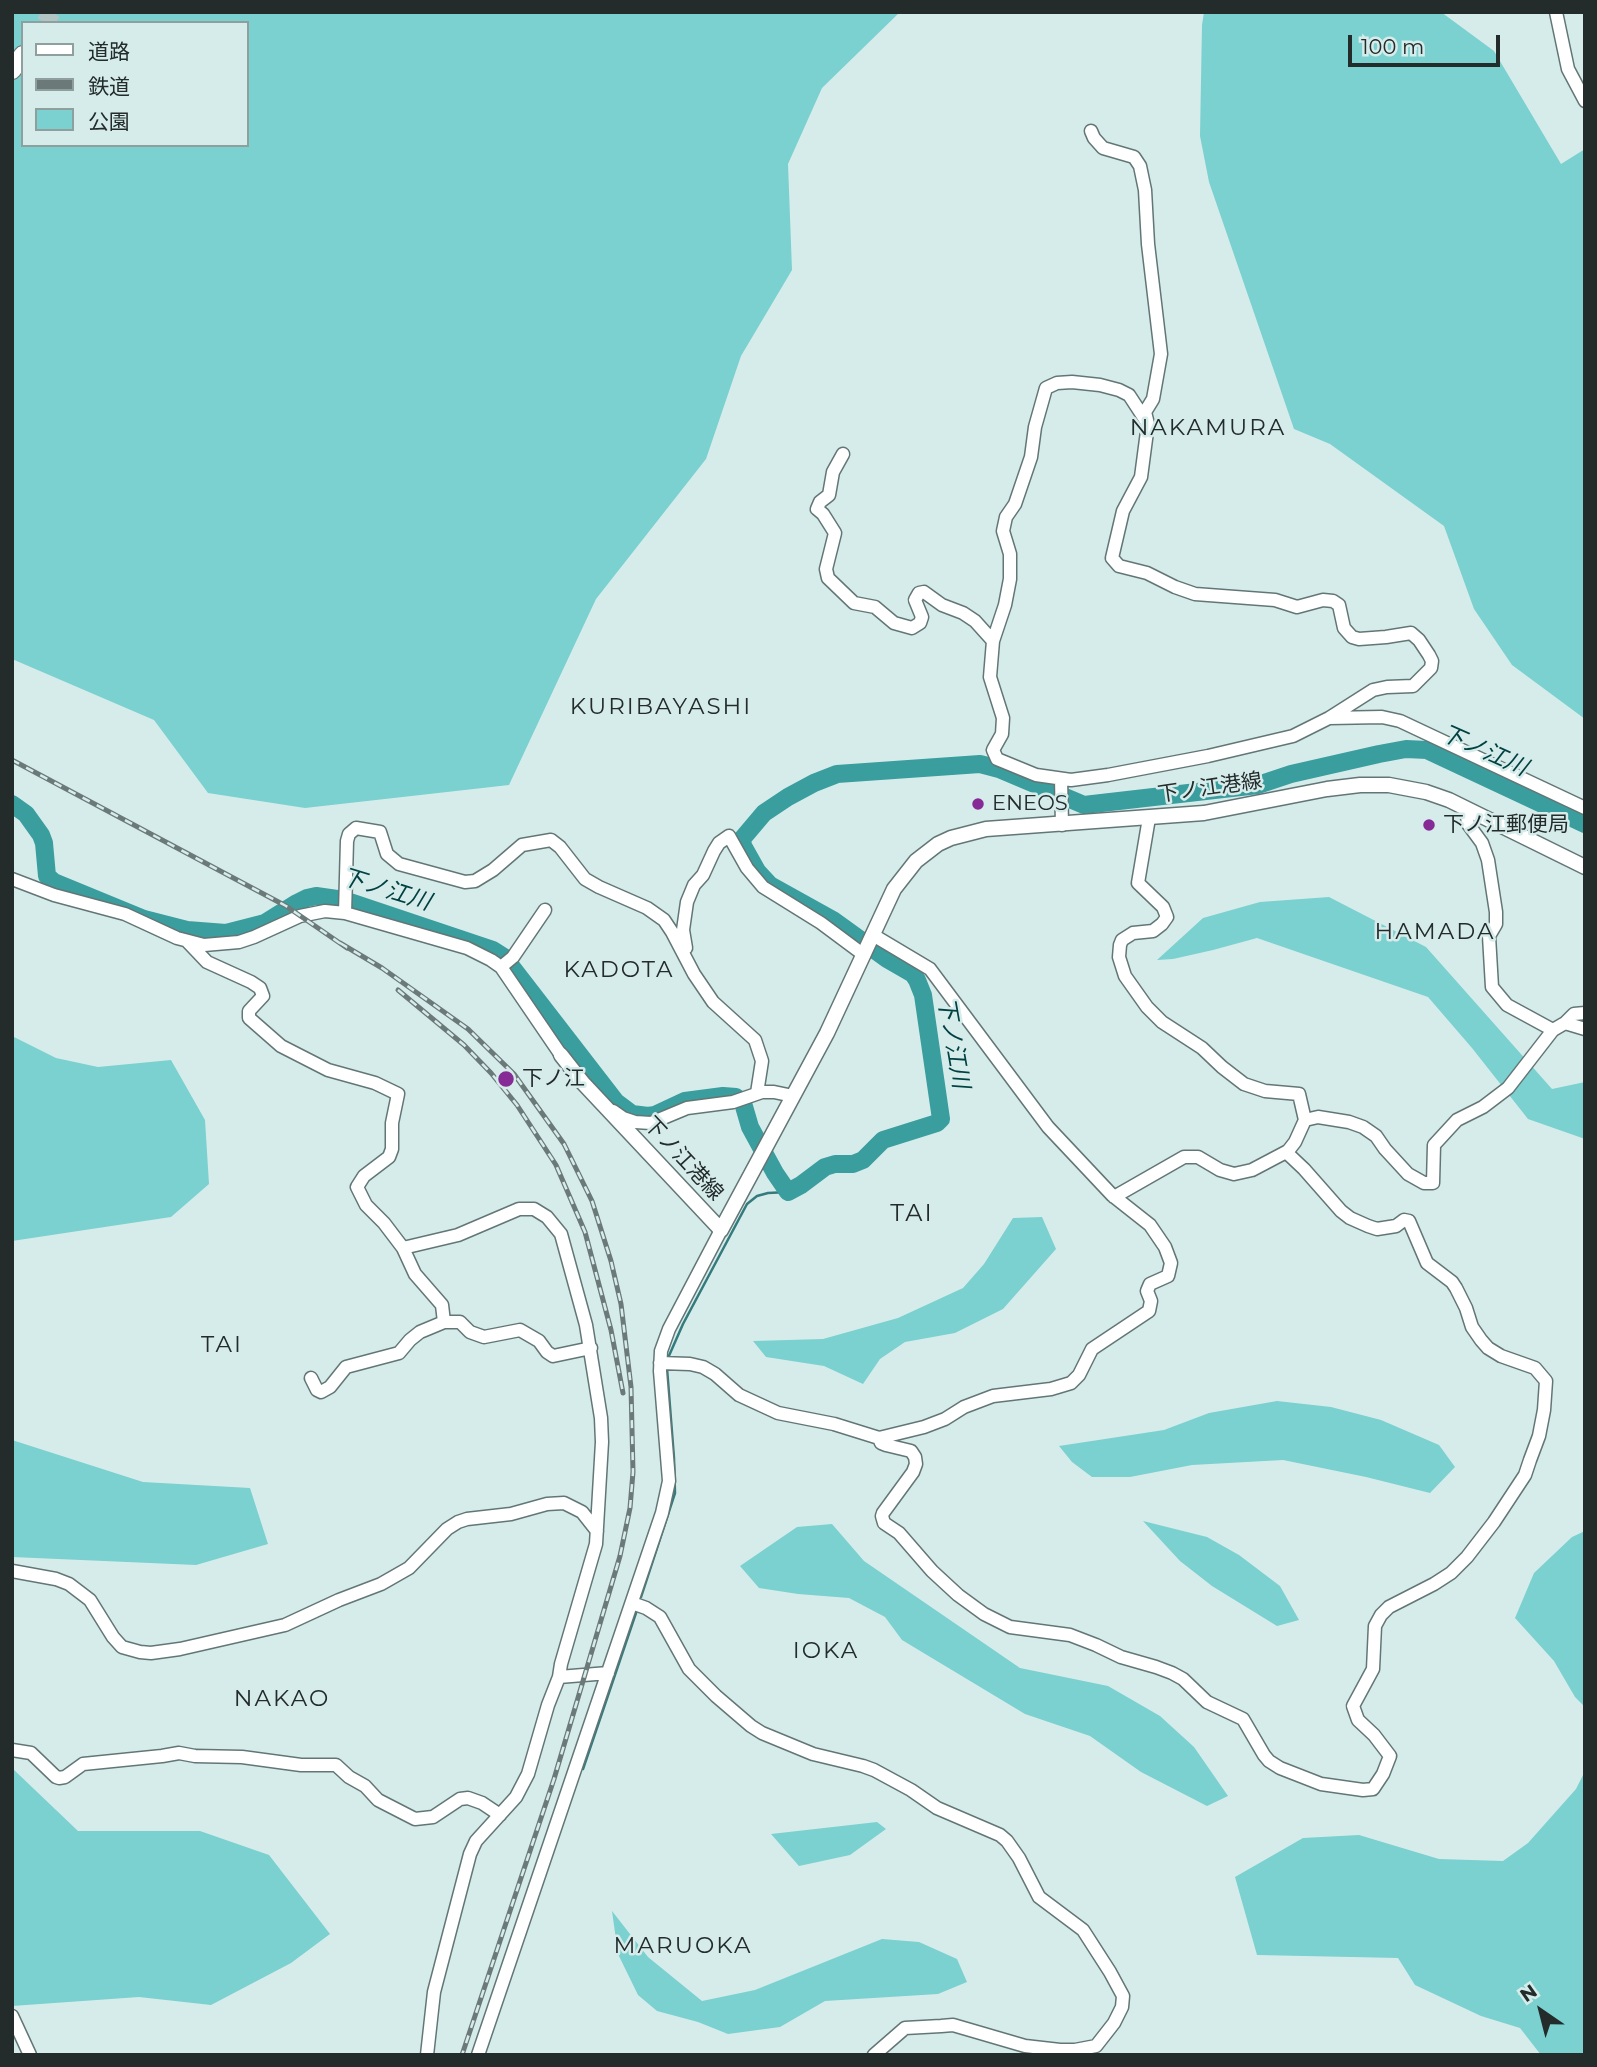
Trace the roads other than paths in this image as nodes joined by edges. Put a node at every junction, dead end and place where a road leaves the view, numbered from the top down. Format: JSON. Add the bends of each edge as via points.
{"nodes":[{"id":1,"x":1556,"y":12,"type":"edge"},
{"id":2,"x":1585,"y":102,"type":"edge"},
{"id":3,"x":1091,"y":131,"type":"dead end"},
{"id":4,"x":1148,"y":424,"type":"junction"},
{"id":5,"x":843,"y":454,"type":"dead end"},
{"id":6,"x":993,"y":641,"type":"junction"},
{"id":7,"x":1329,"y":718,"type":"junction"},
{"id":8,"x":1062,"y":781,"type":"junction"},
{"id":9,"x":1585,"y":808,"type":"edge"},
{"id":10,"x":1466,"y":809,"type":"junction"},
{"id":11,"x":1062,"y":817,"type":"junction"},
{"id":12,"x":1149,"y":818,"type":"junction"},
{"id":13,"x":1585,"y":867,"type":"edge"},
{"id":14,"x":12,"y":879,"type":"edge"},
{"id":15,"x":345,"y":906,"type":"junction"},
{"id":16,"x":545,"y":910,"type":"dead end"},
{"id":17,"x":873,"y":935,"type":"junction"},
{"id":18,"x":187,"y":941,"type":"junction"},
{"id":19,"x":864,"y":955,"type":"junction"},
{"id":20,"x":688,"y":963,"type":"junction"},
{"id":21,"x":505,"y":964,"type":"junction"},
{"id":22,"x":1585,"y":1013,"type":"edge"},
{"id":23,"x":1559,"y":1027,"type":"junction"},
{"id":24,"x":1585,"y":1029,"type":"edge"},
{"id":25,"x":561,"y":1055,"type":"joint"},
{"id":26,"x":757,"y":1093,"type":"junction"},
{"id":27,"x":793,"y":1096,"type":"junction"},
{"id":28,"x":604,"y":1106,"type":"junction"},
{"id":29,"x":1305,"y":1120,"type":"junction"},
{"id":30,"x":1286,"y":1152,"type":"junction"},
{"id":31,"x":1114,"y":1197,"type":"junction"},
{"id":32,"x":721,"y":1230,"type":"junction"},
{"id":33,"x":403,"y":1248,"type":"junction"},
{"id":34,"x":444,"y":1322,"type":"junction"},
{"id":35,"x":591,"y":1348,"type":"junction"},
{"id":36,"x":665,"y":1363,"type":"junction"},
{"id":37,"x":311,"y":1378,"type":"dead end"},
{"id":38,"x":879,"y":1438,"type":"junction"},
{"id":39,"x":597,"y":1531,"type":"junction"},
{"id":40,"x":12,"y":1571,"type":"edge"},
{"id":41,"x":632,"y":1603,"type":"junction"},
{"id":42,"x":608,"y":1673,"type":"junction"},
{"id":43,"x":559,"y":1676,"type":"junction"},
{"id":44,"x":12,"y":1750,"type":"edge"},
{"id":45,"x":500,"y":1815,"type":"junction"},
{"id":46,"x":12,"y":2017,"type":"edge"},
{"id":47,"x":1100,"y":2050,"type":"edge"},
{"id":48,"x":30,"y":2055,"type":"edge"},
{"id":49,"x":427,"y":2055,"type":"edge"},
{"id":50,"x":478,"y":2055,"type":"edge"},
{"id":51,"x":874,"y":2055,"type":"edge"}],
"edges":[{"from":1,"to":2,"type":"street","via":[[1568,69]]},
{"from":3,"to":4,"type":"street","via":[[1103,148],[1134,157],[1143,181],[1161,354],[1153,398],[1145,412]]},
{"from":4,"to":6,"type":"street","via":[[1129,395],[1119,390],[1072,382],[1046,388],[1031,457],[1003,531],[1010,554],[1010,579]]},
{"from":4,"to":7,"type":"street","via":[[1141,477],[1123,511],[1112,558],[1115,563],[1195,594],[1275,600],[1297,607],[1333,601],[1352,637],[1411,633],[1429,655],[1431,668],[1413,686],[1377,688]]},
{"from":5,"to":6,"type":"street","via":[[833,472],[829,495],[817,509],[835,533],[828,578],[854,603],[875,607],[894,623],[912,628],[922,617],[915,600],[924,592],[969,617]]},
{"from":6,"to":8,"type":"street","via":[[990,677],[1004,727],[994,747],[995,757]]},
{"from":7,"to":8,"type":"street","via":[[1273,742]]},
{"from":7,"to":9,"type":"street","via":[[1400,721]]},
{"from":8,"to":11,"type":"street"},
{"from":10,"to":12,"type":"main road","name":"下ノ江港線","via":[[1416,789],[1360,785],[1227,810]]},
{"from":10,"to":13,"type":"main road","name":"下ノ江港線"},
{"from":10,"to":23,"type":"street","via":[[1468,824],[1488,860],[1496,912],[1489,936],[1492,987],[1507,1005]]},
{"from":11,"to":12,"type":"main road","name":"下ノ江港線"},
{"from":11,"to":17,"type":"main road","name":"下ノ江港線","via":[[974,831],[938,844],[902,878]]},
{"from":12,"to":29,"type":"street","via":[[1138,883],[1167,917],[1157,929],[1122,940],[1119,957],[1125,976],[1162,1022],[1244,1084],[1298,1094]]},
{"from":14,"to":18,"type":"street","via":[[125,914]]},
{"from":15,"to":18,"type":"street","via":[[305,914],[232,943]]},
{"from":15,"to":20,"type":"street","via":[[347,841],[356,828],[380,832],[384,848],[399,864],[464,882],[493,870],[522,845],[551,840],[586,879],[659,915]]},
{"from":15,"to":21,"type":"street"},
{"from":16,"to":21,"type":"street"},
{"from":17,"to":19,"type":"main road","name":"下ノ江港線"},
{"from":17,"to":31,"type":"street","via":[[930,969],[1048,1127]]},
{"from":18,"to":33,"type":"street","via":[[207,962],[260,988],[264,996],[249,1011],[249,1018],[281,1046],[333,1072],[353,1075],[398,1094],[389,1157],[357,1187],[366,1205]]},
{"from":19,"to":20,"type":"street","via":[[763,887],[729,836],[714,850],[687,902],[683,930]]},
{"from":19,"to":27,"type":"main road"},
{"from":20,"to":26,"type":"street","via":[[713,1002],[755,1040],[762,1061]]},
{"from":21,"to":25,"type":"street"},
{"from":22,"to":23,"type":"street","via":[[1574,1014]]},
{"from":23,"to":24,"type":"street"},
{"from":23,"to":29,"type":"street","via":[[1508,1088],[1457,1120],[1434,1145],[1433,1183],[1408,1174],[1363,1127],[1318,1117]]},
{"from":25,"to":28,"type":"main road","name":"下ノ江港線"},
{"from":26,"to":27,"type":"street"},
{"from":26,"to":28,"type":"street","via":[[687,1108],[646,1123],[623,1118]]},
{"from":27,"to":32,"type":"main road","name":"下ノ江港線"},
{"from":28,"to":32,"type":"main road","name":"下ノ江港線"},
{"from":29,"to":30,"type":"street"},
{"from":30,"to":31,"type":"street","via":[[1234,1174],[1198,1157],[1184,1157]]},
{"from":30,"to":38,"type":"street","via":[[1350,1218],[1377,1228],[1409,1221],[1427,1263],[1456,1288],[1481,1340],[1501,1356],[1535,1368],[1546,1381],[1539,1436],[1525,1475],[1494,1522],[1451,1573],[1389,1607],[1375,1626],[1373,1669],[1353,1706],[1358,1720],[1390,1756],[1373,1789],[1321,1784],[1280,1768],[1269,1761],[1243,1720],[1207,1702],[1172,1674],[1070,1635],[1010,1627],[984,1614],[884,1523],[883,1513],[916,1464],[911,1451],[881,1443]]},
{"from":31,"to":38,"type":"street","via":[[1150,1225],[1171,1264],[1168,1276],[1150,1284],[1149,1311],[1093,1349],[1072,1382],[993,1396],[924,1427]]},
{"from":32,"to":36,"type":"street","via":[[669,1329],[663,1344]]},
{"from":33,"to":34,"type":"street","via":[[415,1274],[442,1305]]},
{"from":33,"to":35,"type":"street","via":[[458,1235],[519,1209],[539,1211],[561,1234]]},
{"from":34,"to":35,"type":"street","via":[[459,1321],[481,1336],[520,1330],[553,1356]]},
{"from":34,"to":37,"type":"street","via":[[420,1332],[399,1353],[349,1366],[321,1392]]},
{"from":35,"to":39,"type":"street","via":[[602,1442]]},
{"from":36,"to":38,"type":"street","via":[[709,1370],[739,1395],[778,1413]]},
{"from":36,"to":41,"type":"street","via":[[669,1481]]},
{"from":39,"to":40,"type":"street","via":[[582,1512],[558,1502],[463,1520],[409,1568],[285,1625],[151,1653],[122,1647],[90,1600],[69,1584]]},
{"from":39,"to":43,"type":"street"},
{"from":41,"to":42,"type":"street"},
{"from":41,"to":47,"type":"street","via":[[660,1617],[690,1669],[762,1733],[813,1754],[874,1770],[937,1808],[992,1830],[1007,1841],[1039,1897],[1083,1930],[1120,1989],[1122,2007]]},
{"from":42,"to":43,"type":"street"},
{"from":42,"to":50,"type":"street"},
{"from":43,"to":45,"type":"street","via":[[528,1774]]},
{"from":44,"to":45,"type":"street","via":[[31,1753],[59,1778],[83,1764],[179,1753],[336,1765],[378,1800],[415,1819],[433,1816],[468,1798]]},
{"from":45,"to":49,"type":"street","via":[[470,1854],[434,1992]]},
{"from":46,"to":48,"type":"street"},
{"from":47,"to":51,"type":"street","via":[[1025,2046],[953,2025],[905,2028]]}]}
